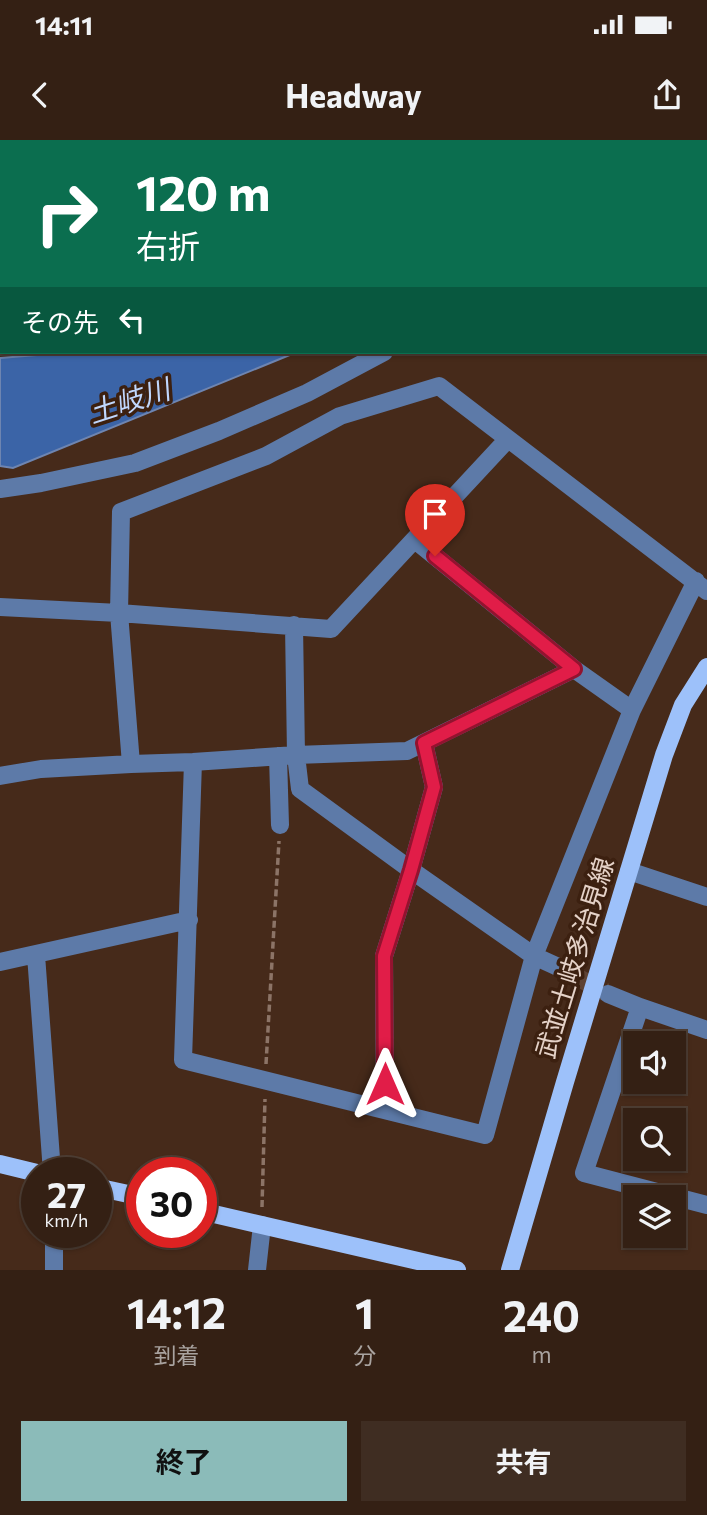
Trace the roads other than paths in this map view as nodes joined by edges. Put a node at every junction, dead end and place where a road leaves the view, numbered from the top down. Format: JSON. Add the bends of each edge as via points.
{"nodes":[{"id":1,"x":380,"y":354,"type":"edge"},
{"id":2,"x":508,"y":439,"type":"junction"},
{"id":3,"x":0,"y":489,"type":"edge"},
{"id":4,"x":415,"y":540,"type":"junction"},
{"id":5,"x":701,"y":586,"type":"edge"},
{"id":6,"x":0,"y":607,"type":"edge"},
{"id":7,"x":119,"y":613,"type":"junction"},
{"id":8,"x":294,"y":625,"type":"junction"},
{"id":9,"x":574,"y":669,"type":"junction"},
{"id":10,"x":705,"y":672,"type":"edge"},
{"id":11,"x":632,"y":710,"type":"junction"},
{"id":12,"x":424,"y":743,"type":"junction"},
{"id":13,"x":287,"y":756,"type":"junction"},
{"id":14,"x":193,"y":762,"type":"junction"},
{"id":15,"x":131,"y":764,"type":"junction"},
{"id":16,"x":0,"y":776,"type":"edge"},
{"id":17,"x":280,"y":825,"type":"road end"},
{"id":18,"x":411,"y":870,"type":"junction"},
{"id":19,"x":629,"y":871,"type":"junction"},
{"id":20,"x":707,"y":897,"type":"edge"},
{"id":21,"x":189,"y":920,"type":"junction"},
{"id":22,"x":36,"y":955,"type":"junction"},
{"id":23,"x":534,"y":956,"type":"junction"},
{"id":24,"x":0,"y":962,"type":"edge"},
{"id":25,"x":556,"y":966,"type":"tunnel mouth"},
{"id":26,"x":608,"y":993,"type":"tunnel mouth"},
{"id":27,"x":640,"y":1007,"type":"junction"},
{"id":28,"x":707,"y":1030,"type":"edge"},
{"id":29,"x":385,"y":1110,"type":"junction"},
{"id":30,"x":51,"y":1157,"type":"edge"},
{"id":31,"x":0,"y":1164,"type":"edge"},
{"id":32,"x":21,"y":1169,"type":"edge"},
{"id":33,"x":707,"y":1205,"type":"edge"},
{"id":34,"x":217,"y":1215,"type":"edge"},
{"id":35,"x":262,"y":1225,"type":"junction"},
{"id":36,"x":54,"y":1248,"type":"edge"},
{"id":37,"x":54,"y":1270,"type":"edge"},
{"id":38,"x":257,"y":1270,"type":"edge"},
{"id":39,"x":457,"y":1270,"type":"edge"},
{"id":40,"x":510,"y":1270,"type":"edge"}],
"edges":[{"from":1,"to":3,"type":"street","via":[[307,393],[135,463]]},
{"from":2,"to":4,"type":"street"},
{"from":2,"to":5,"type":"street"},
{"from":2,"to":7,"type":"street","via":[[439,386],[340,416],[266,456],[121,512]]},
{"from":4,"to":8,"type":"street","via":[[331,629]]},
{"from":4,"to":9,"type":"street"},
{"from":5,"to":11,"type":"street"},
{"from":6,"to":7,"type":"street"},
{"from":7,"to":8,"type":"street"},
{"from":7,"to":15,"type":"street"},
{"from":8,"to":13,"type":"street"},
{"from":9,"to":11,"type":"street"},
{"from":9,"to":12,"type":"street"},
{"from":10,"to":19,"type":"main road","name":"武並土岐多治見線","via":[[683,705]]},
{"from":11,"to":23,"type":"street"},
{"from":12,"to":13,"type":"street","via":[[407,751]]},
{"from":12,"to":18,"type":"street","via":[[434,787]]},
{"from":13,"to":14,"type":"street"},
{"from":13,"to":17,"type":"street"},
{"from":13,"to":18,"type":"street","via":[[300,789]]},
{"from":14,"to":15,"type":"street"},
{"from":14,"to":21,"type":"street"},
{"from":15,"to":16,"type":"street"},
{"from":18,"to":23,"type":"street"},
{"from":18,"to":29,"type":"street","via":[[384,956]]},
{"from":19,"to":20,"type":"street"},
{"from":19,"to":40,"type":"main road","name":"武並土岐多治見線"},
{"from":21,"to":22,"type":"street"},
{"from":21,"to":29,"type":"street","via":[[183,1060]]},
{"from":22,"to":24,"type":"street"},
{"from":22,"to":30,"type":"street"},
{"from":23,"to":25,"type":"street"},
{"from":23,"to":29,"type":"street","via":[[485,1135]]},
{"from":26,"to":27,"type":"street"},
{"from":27,"to":28,"type":"street"},
{"from":27,"to":33,"type":"street","via":[[584,1173]]},
{"from":31,"to":32,"type":"main road"},
{"from":34,"to":35,"type":"main road"},
{"from":35,"to":38,"type":"street"},
{"from":35,"to":39,"type":"main road"},
{"from":36,"to":37,"type":"street"}]}
